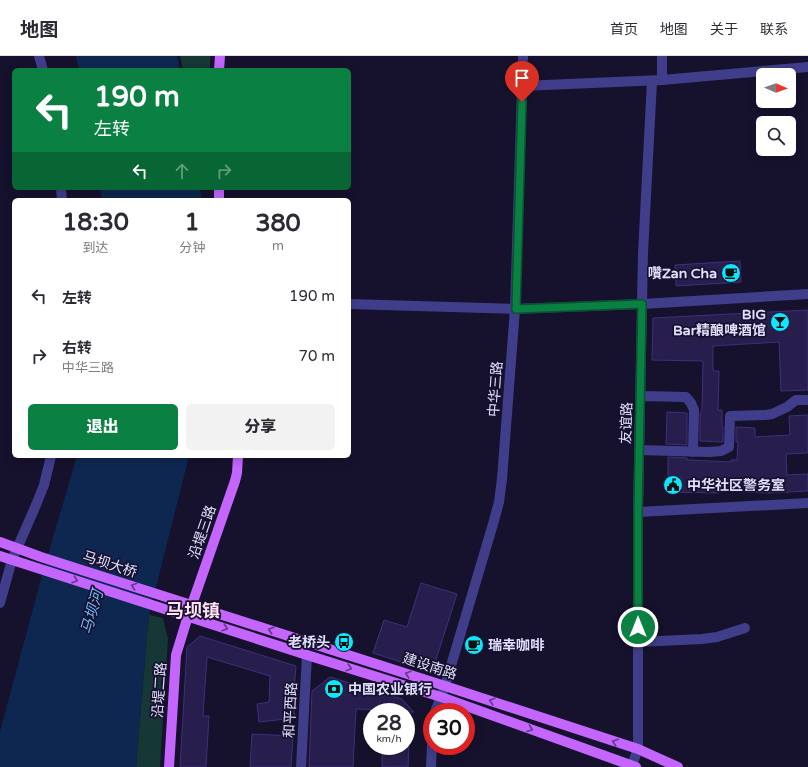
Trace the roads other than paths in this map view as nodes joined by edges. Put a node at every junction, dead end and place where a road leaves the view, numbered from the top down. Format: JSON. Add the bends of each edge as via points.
{"nodes":[{"id":1,"x":39,"y":56,"type":"edge"},
{"id":2,"x":220,"y":56,"type":"edge"},
{"id":3,"x":523,"y":56,"type":"edge"},
{"id":4,"x":662,"y":56,"type":"edge"},
{"id":5,"x":808,"y":67,"type":"edge"},
{"id":6,"x":42,"y":68,"type":"edge"},
{"id":7,"x":219,"y":68,"type":"edge"},
{"id":8,"x":657,"y":80,"type":"junction"},
{"id":9,"x":522,"y":86,"type":"junction"},
{"id":10,"x":808,"y":294,"type":"edge"},
{"id":11,"x":351,"y":304,"type":"edge"},
{"id":12,"x":642,"y":304,"type":"junction"},
{"id":13,"x":516,"y":309,"type":"junction"},
{"id":14,"x":641,"y":396,"type":"junction"},
{"id":15,"x":808,"y":400,"type":"edge"},
{"id":16,"x":639,"y":450,"type":"junction"},
{"id":17,"x":693,"y":452,"type":"junction"},
{"id":18,"x":51,"y":458,"type":"edge"},
{"id":19,"x":238,"y":458,"type":"edge"},
{"id":20,"x":808,"y":502,"type":"edge"},
{"id":21,"x":638,"y":512,"type":"junction"},
{"id":22,"x":0,"y":542,"type":"edge"},
{"id":23,"x":16,"y":548,"type":"junction"},
{"id":24,"x":0,"y":556,"type":"edge"},
{"id":25,"x":12,"y":560,"type":"junction"},
{"id":26,"x":171,"y":598,"type":"joint"},
{"id":27,"x":0,"y":603,"type":"edge"},
{"id":28,"x":192,"y":605,"type":"junction"},
{"id":29,"x":168,"y":610,"type":"joint"},
{"id":30,"x":188,"y":616,"type":"junction"},
{"id":31,"x":745,"y":628,"type":"dead end"},
{"id":32,"x":638,"y":642,"type":"junction"},
{"id":33,"x":307,"y":655,"type":"junction"},
{"id":34,"x":445,"y":686,"type":"junction"},
{"id":35,"x":441,"y":697,"type":"junction"},
{"id":36,"x":439,"y":703,"type":"edge"},
{"id":37,"x":638,"y":750,"type":"junction"},
{"id":38,"x":431,"y":755,"type":"edge"},
{"id":39,"x":634,"y":766,"type":"edge"},
{"id":40,"x":169,"y":767,"type":"edge"},
{"id":41,"x":301,"y":767,"type":"edge"},
{"id":42,"x":430,"y":767,"type":"edge"},
{"id":43,"x":678,"y":767,"type":"edge"}],
"edges":[{"from":1,"to":6,"type":"street"},
{"from":2,"to":7,"type":"main road"},
{"from":3,"to":9,"type":"street","name":"中华三路"},
{"from":4,"to":8,"type":"street","name":"友谊路"},
{"from":5,"to":8,"type":"street"},
{"from":8,"to":9,"type":"street"},
{"from":8,"to":12,"type":"street","name":"友谊路","via":[[643,253]]},
{"from":9,"to":13,"type":"street","name":"中华三路"},
{"from":10,"to":12,"type":"street"},
{"from":11,"to":13,"type":"street"},
{"from":12,"to":13,"type":"street"},
{"from":12,"to":14,"type":"street","name":"友谊路"},
{"from":13,"to":34,"type":"street","name":"中华三路","via":[[499,502]]},
{"from":14,"to":16,"type":"street","name":"友谊路"},
{"from":14,"to":17,"type":"street","via":[[686,397],[694,410]]},
{"from":15,"to":17,"type":"street","via":[[796,400],[772,414],[730,416],[729,447],[721,451]]},
{"from":16,"to":17,"type":"street"},
{"from":16,"to":21,"type":"street","name":"友谊路"},
{"from":18,"to":23,"type":"street","via":[[44,485]]},
{"from":19,"to":28,"type":"main road","name":"沿堤三路","via":[[235,481]]},
{"from":20,"to":21,"type":"street"},
{"from":21,"to":32,"type":"street","name":"友谊路"},
{"from":22,"to":23,"type":"main road","name":"马坝大桥"},
{"from":23,"to":25,"type":"street"},
{"from":26,"to":23,"type":"main road","name":"马坝大桥","one_way":true},
{"from":24,"to":25,"type":"main road","name":"马坝大桥"},
{"from":25,"to":27,"type":"street"},
{"from":25,"to":29,"type":"main road","name":"马坝大桥","one_way":true},
{"from":26,"to":28,"type":"main road","name":"建设南路"},
{"from":28,"to":30,"type":"main road","name":"沿堤三路"},
{"from":34,"to":28,"type":"main road","name":"建设南路","one_way":true},
{"from":29,"to":30,"type":"main road","name":"建设南路"},
{"from":30,"to":33,"type":"main road","name":"建设南路","one_way":true},
{"from":30,"to":40,"type":"main road","name":"沿堤二路","via":[[176,655]]},
{"from":31,"to":32,"type":"street","via":[[702,639]]},
{"from":32,"to":37,"type":"street","name":"友谊路"},
{"from":33,"to":35,"type":"main road","name":"建设南路","one_way":true},
{"from":33,"to":41,"type":"street","name":"和平西路"},
{"from":34,"to":35,"type":"street","name":"中华三路"},
{"from":37,"to":34,"type":"main road","name":"建设南路","one_way":true},
{"from":35,"to":36,"type":"street","name":"中华三路"},
{"from":35,"to":39,"type":"main road","name":"建设南路","one_way":true},
{"from":37,"to":39,"type":"street","name":"友谊路"},
{"from":37,"to":43,"type":"main road","name":"建设南路"},
{"from":38,"to":42,"type":"street"}]}
